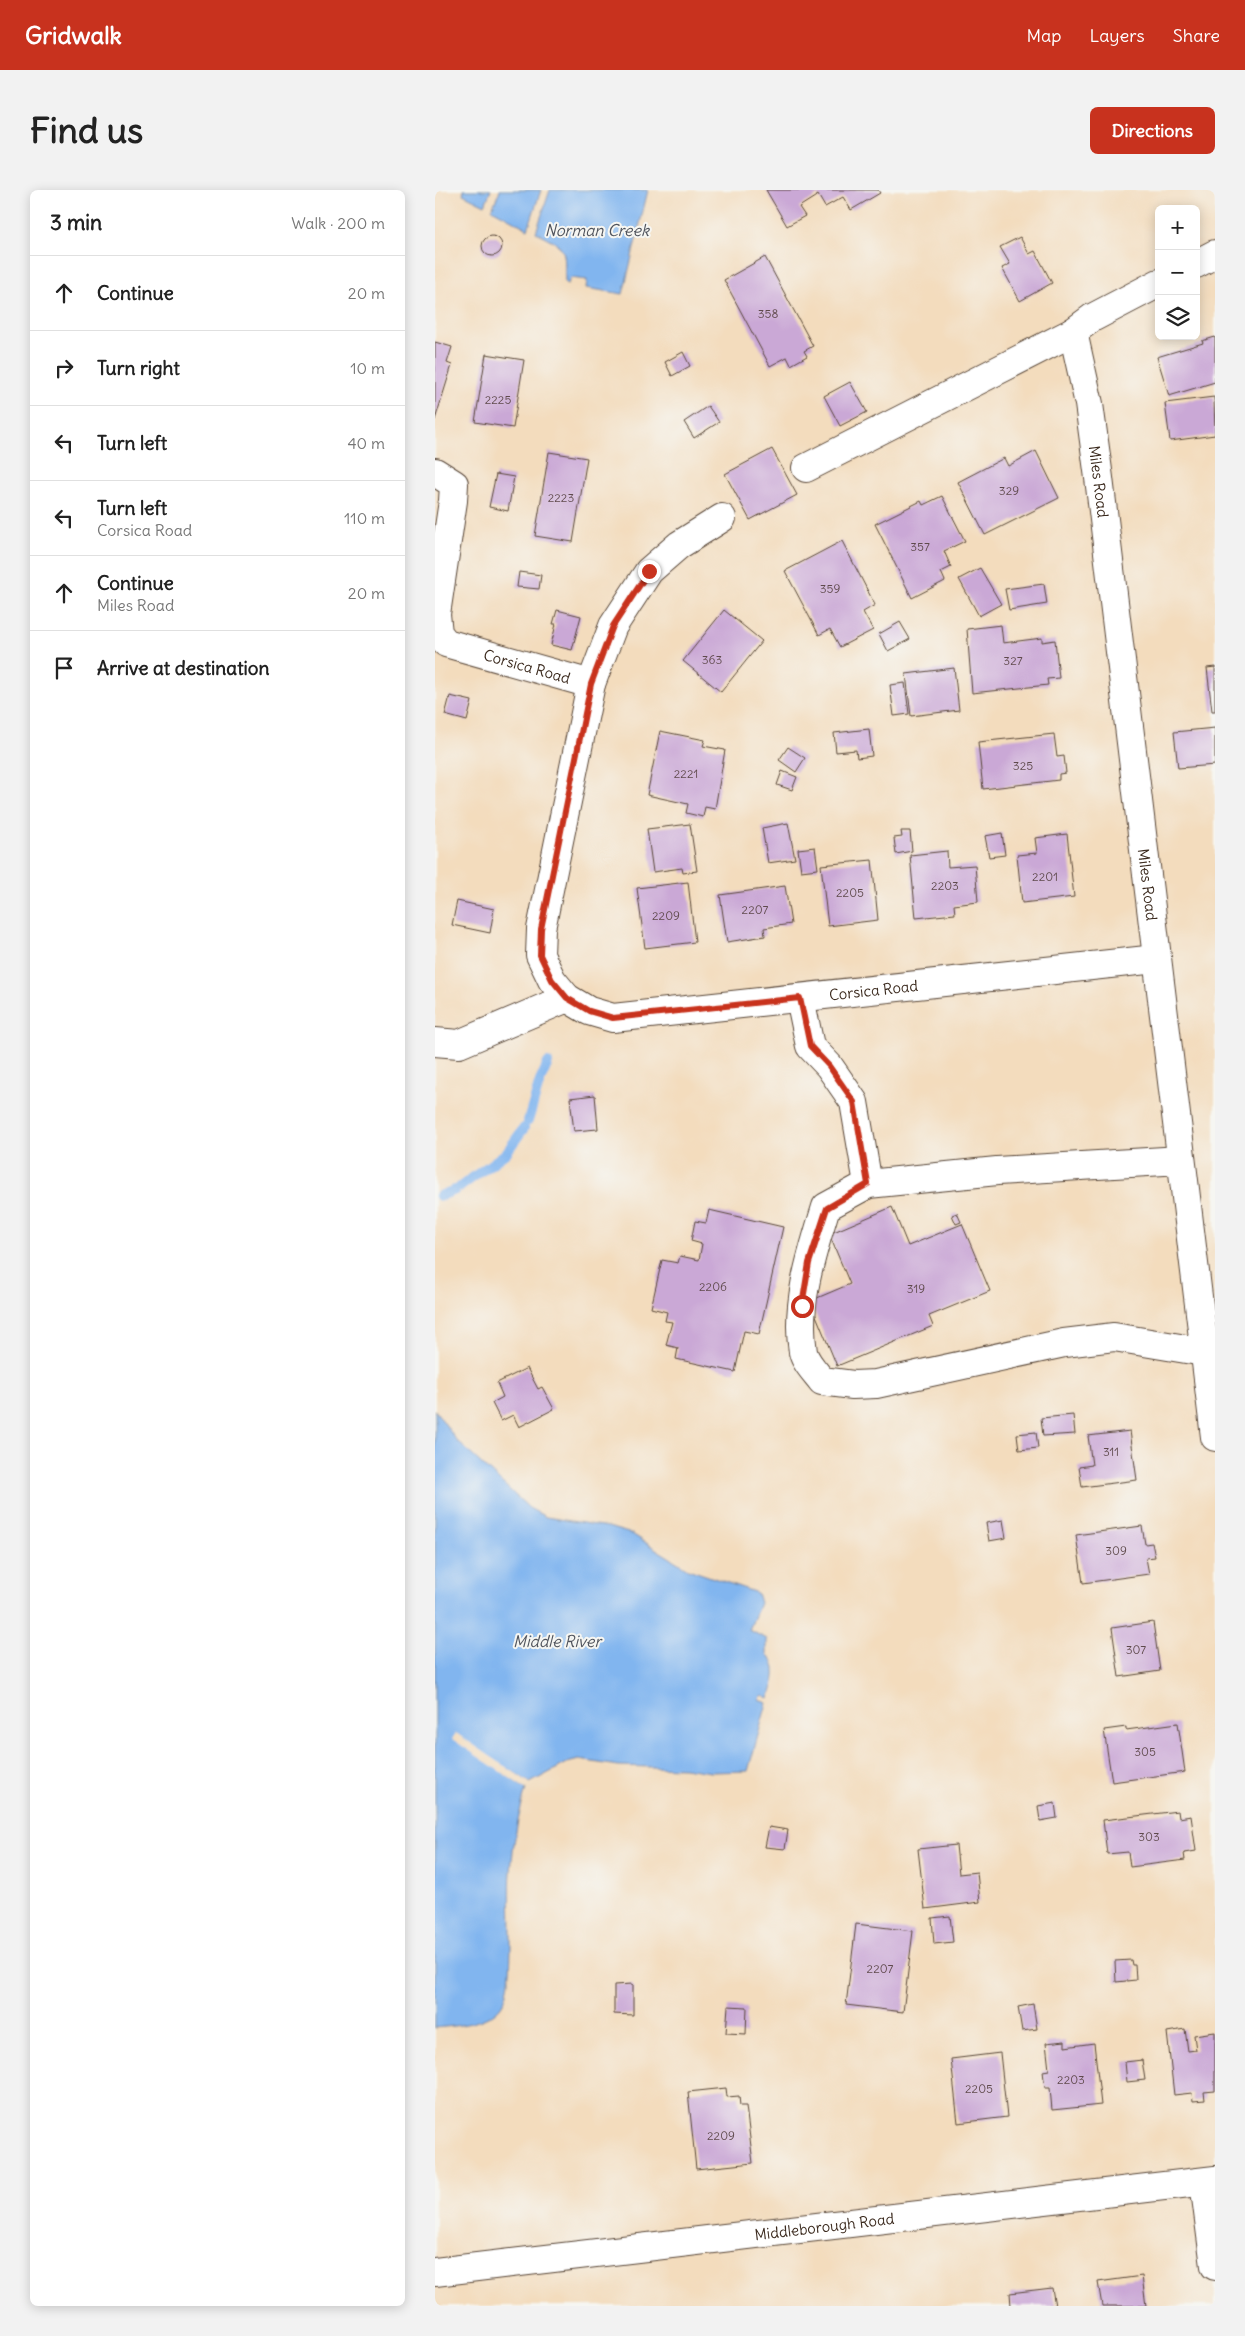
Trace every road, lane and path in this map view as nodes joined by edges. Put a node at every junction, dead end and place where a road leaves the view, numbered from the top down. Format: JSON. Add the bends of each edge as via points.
{"nodes":[{"id":1,"x":1215,"y":254,"type":"edge"},
{"id":2,"x":1200,"y":262,"type":"edge"},
{"id":3,"x":1155,"y":285,"type":"edge"},
{"id":4,"x":1073,"y":332,"type":"junction"},
{"id":5,"x":806,"y":468,"type":"dead end"},
{"id":6,"x":435,"y":472,"type":"edge"},
{"id":7,"x":721,"y":518,"type":"dead end"},
{"id":8,"x":591,"y":684,"type":"junction"},
{"id":9,"x":1156,"y":959,"type":"junction"},
{"id":10,"x":567,"y":998,"type":"junction"},
{"id":11,"x":800,"y":998,"type":"junction"},
{"id":12,"x":435,"y":1042,"type":"edge"},
{"id":13,"x":1181,"y":1160,"type":"junction"},
{"id":14,"x":868,"y":1184,"type":"junction"},
{"id":15,"x":1204,"y":1352,"type":"junction"},
{"id":16,"x":1215,"y":1437,"type":"edge"},
{"id":17,"x":1210,"y":2181,"type":"edge"},
{"id":18,"x":1215,"y":2266,"type":"edge"},
{"id":19,"x":435,"y":2272,"type":"edge"}],
"edges":[{"from":1,"to":2,"type":"street"},
{"from":3,"to":4,"type":"street","via":[[1092,318]]},
{"from":4,"to":5,"type":"street"},
{"from":4,"to":9,"type":"street","name":"Miles Road","via":[[1089,404]]},
{"from":6,"to":8,"type":"street","name":"Corsica Road","via":[[454,484],[436,614],[439,633],[446,643]]},
{"from":7,"to":8,"type":"street","via":[[679,545],[649,571],[613,626]]},
{"from":8,"to":10,"type":"street","name":"Corsica Road","via":[[541,929],[540,955],[552,980]]},
{"from":9,"to":11,"type":"street","name":"Corsica Road"},
{"from":9,"to":13,"type":"street","name":"Miles Road"},
{"from":10,"to":11,"type":"street","name":"Corsica Road","via":[[589,1011],[613,1018]]},
{"from":10,"to":12,"type":"street","via":[[459,1044]]},
{"from":11,"to":14,"type":"street","via":[[810,1046],[829,1066],[854,1102]]},
{"from":13,"to":14,"type":"street","via":[[997,1171]]},
{"from":13,"to":15,"type":"street","name":"Miles Road"},
{"from":14,"to":15,"type":"street","via":[[827,1208],[809,1263],[802,1306],[803,1354],[822,1381],[876,1384],[1065,1343],[1114,1337]]},
{"from":15,"to":16,"type":"street","name":"Miles Road"},
{"from":17,"to":18,"type":"street"},
{"from":17,"to":19,"type":"street","name":"Middleborough Road"}]}
